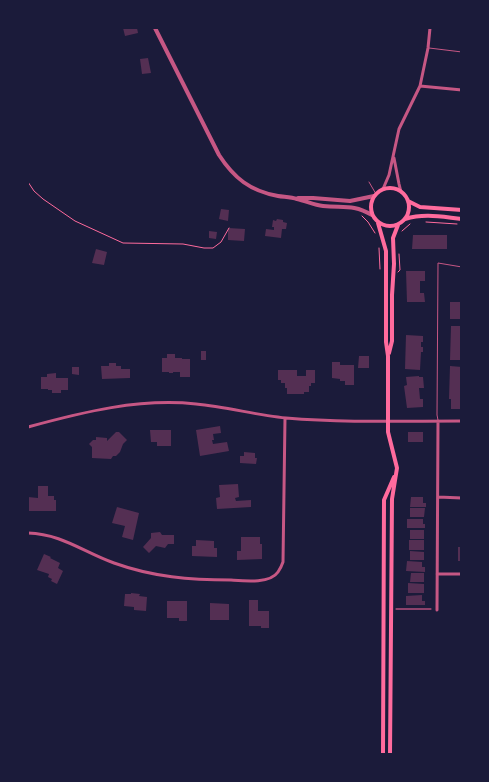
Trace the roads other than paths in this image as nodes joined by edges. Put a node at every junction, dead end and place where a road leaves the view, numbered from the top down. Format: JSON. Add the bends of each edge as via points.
{"nodes":[{"id":1,"x":155,"y":28,"type":"edge"},
{"id":2,"x":430,"y":28,"type":"edge"},
{"id":3,"x":428,"y":48,"type":"junction"},
{"id":4,"x":462,"y":52,"type":"edge"},
{"id":5,"x":420,"y":86,"type":"junction"},
{"id":6,"x":462,"y":90,"type":"edge"},
{"id":7,"x":394,"y":156,"type":"junction"},
{"id":8,"x":369,"y":182,"type":"dead end"},
{"id":9,"x":383,"y":189,"type":"junction"},
{"id":10,"x":402,"y":192,"type":"junction"},
{"id":11,"x":375,"y":195,"type":"junction"},
{"id":12,"x":296,"y":199,"type":"junction"},
{"id":13,"x":408,"y":201,"type":"junction"},
{"id":14,"x":462,"y":210,"type":"edge"},
{"id":15,"x":372,"y":215,"type":"junction"},
{"id":16,"x":405,"y":219,"type":"junction"},
{"id":17,"x":461,"y":221,"type":"edge"},
{"id":18,"x":378,"y":223,"type":"junction"},
{"id":19,"x":398,"y":225,"type":"junction"},
{"id":20,"x":462,"y":267,"type":"edge"},
{"id":21,"x":388,"y":356,"type":"junction"},
{"id":22,"x":284,"y":418,"type":"junction"},
{"id":23,"x":388,"y":421,"type":"junction"},
{"id":24,"x":438,"y":421,"type":"junction"},
{"id":25,"x":462,"y":421,"type":"edge"},
{"id":26,"x":28,"y":427,"type":"edge"},
{"id":27,"x":397,"y":468,"type":"junction"},
{"id":28,"x":438,"y":497,"type":"junction"},
{"id":29,"x":462,"y":498,"type":"edge"},
{"id":30,"x":28,"y":533,"type":"edge"},
{"id":31,"x":437,"y":574,"type":"junction"},
{"id":32,"x":462,"y":574,"type":"edge"},
{"id":33,"x":437,"y":610,"type":"dead end"},
{"id":34,"x":383,"y":754,"type":"edge"},
{"id":35,"x":390,"y":754,"type":"edge"}],
"edges":[{"from":1,"to":12,"type":"street","via":[[228,169],[250,188]]},
{"from":2,"to":3,"type":"street"},
{"from":3,"to":4,"type":"lane"},
{"from":3,"to":5,"type":"street"},
{"from":5,"to":6,"type":"street"},
{"from":5,"to":7,"type":"street","via":[[399,129]]},
{"from":7,"to":9,"type":"street"},
{"from":7,"to":10,"type":"street"},
{"from":8,"to":11,"type":"lane"},
{"from":9,"to":10,"type":"main road","via":[[393,188]]},
{"from":9,"to":11,"type":"main road"},
{"from":10,"to":13,"type":"main road"},
{"from":11,"to":12,"type":"street","via":[[350,201]]},
{"from":11,"to":15,"type":"main road","via":[[370,206]]},
{"from":12,"to":15,"type":"street","via":[[313,204],[358,208]]},
{"from":13,"to":14,"type":"main road","via":[[420,207]]},
{"from":13,"to":16,"type":"main road"},
{"from":15,"to":18,"type":"main road"},
{"from":16,"to":17,"type":"main road","via":[[428,215]]},
{"from":16,"to":19,"type":"main road"},
{"from":18,"to":19,"type":"main road","via":[[388,227]]},
{"from":18,"to":21,"type":"main road","via":[[386,251]]},
{"from":19,"to":21,"type":"main road","via":[[393,238],[392,341]]},
{"from":20,"to":24,"type":"lane","via":[[438,263]]},
{"from":21,"to":23,"type":"main road"},
{"from":22,"to":23,"type":"street"},
{"from":22,"to":26,"type":"street","via":[[202,405],[133,404]]},
{"from":22,"to":30,"type":"street","via":[[283,562],[278,574],[264,581],[171,578],[113,563],[48,535]]},
{"from":23,"to":24,"type":"street"},
{"from":23,"to":27,"type":"main road"},
{"from":24,"to":25,"type":"street"},
{"from":24,"to":28,"type":"street"},
{"from":27,"to":34,"type":"main road","via":[[384,500]]},
{"from":27,"to":35,"type":"main road","via":[[392,498]]},
{"from":28,"to":29,"type":"street"},
{"from":28,"to":31,"type":"street"},
{"from":31,"to":32,"type":"street"},
{"from":31,"to":33,"type":"street"}]}
